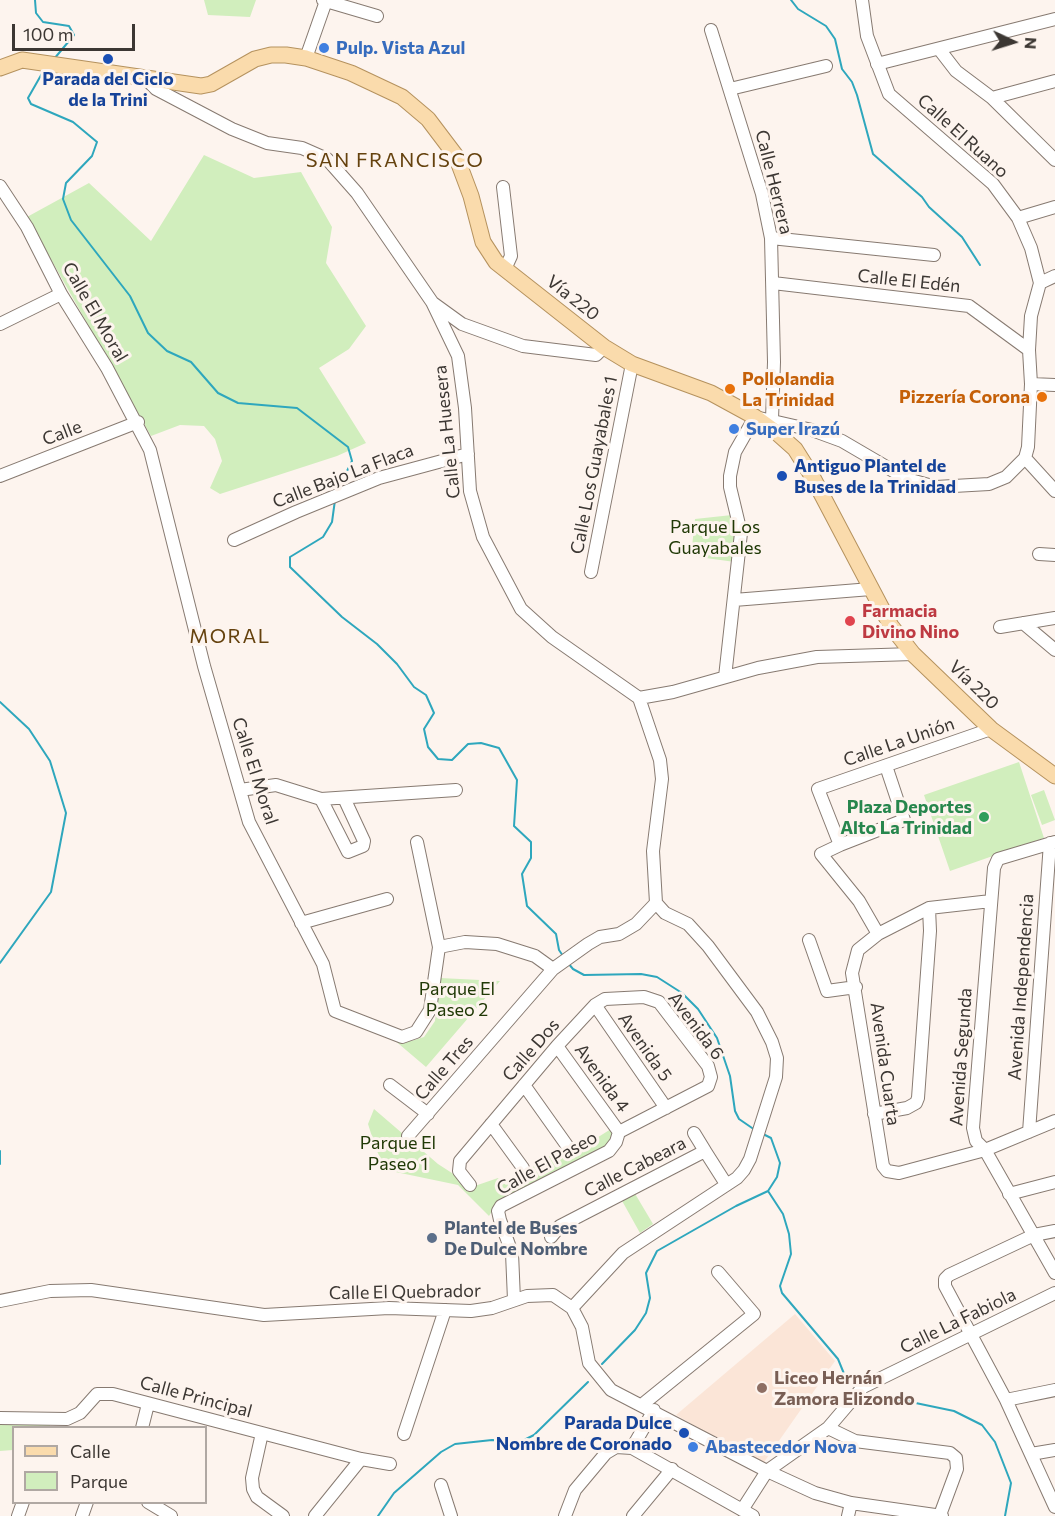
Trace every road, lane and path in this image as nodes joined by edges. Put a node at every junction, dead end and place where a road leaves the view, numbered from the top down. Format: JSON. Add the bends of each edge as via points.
{"nodes":[{"id":1,"x":324,"y":0,"type":"edge"},
{"id":2,"x":862,"y":0,"type":"edge"},
{"id":3,"x":376,"y":16,"type":"dead end"},
{"id":4,"x":1055,"y":19,"type":"edge"},
{"id":5,"x":711,"y":30,"type":"dead end"},
{"id":6,"x":939,"y":49,"type":"junction"},
{"id":7,"x":306,"y":58,"type":"junction"},
{"id":8,"x":877,"y":64,"type":"junction"},
{"id":9,"x":826,"y":66,"type":"dead end"},
{"id":10,"x":0,"y":68,"type":"edge"},
{"id":11,"x":147,"y":80,"type":"junction"},
{"id":12,"x":1055,"y":81,"type":"edge"},
{"id":13,"x":730,"y":89,"type":"junction"},
{"id":14,"x":992,"y":98,"type":"junction"},
{"id":15,"x":1050,"y":147,"type":"edge"},
{"id":16,"x":1055,"y":160,"type":"edge"},
{"id":17,"x":0,"y":186,"type":"edge"},
{"id":18,"x":503,"y":187,"type":"dead end"},
{"id":19,"x":1055,"y":207,"type":"edge"},
{"id":20,"x":1018,"y":218,"type":"junction"},
{"id":21,"x":771,"y":238,"type":"junction"},
{"id":22,"x":934,"y":255,"type":"dead end"},
{"id":23,"x":505,"y":269,"type":"junction"},
{"id":24,"x":1055,"y":276,"type":"edge"},
{"id":25,"x":772,"y":283,"type":"junction"},
{"id":26,"x":1040,"y":284,"type":"junction"},
{"id":27,"x":61,"y":294,"type":"junction"},
{"id":28,"x":432,"y":302,"type":"junction"},
{"id":29,"x":0,"y":324,"type":"edge"},
{"id":30,"x":604,"y":347,"type":"junction"},
{"id":31,"x":1029,"y":350,"type":"junction"},
{"id":32,"x":632,"y":364,"type":"junction"},
{"id":33,"x":1031,"y":384,"type":"junction"},
{"id":34,"x":1055,"y":385,"type":"edge"},
{"id":35,"x":755,"y":417,"type":"junction"},
{"id":36,"x":772,"y":419,"type":"junction"},
{"id":37,"x":138,"y":422,"type":"junction"},
{"id":38,"x":812,"y":430,"type":"junction"},
{"id":39,"x":795,"y":449,"type":"junction"},
{"id":40,"x":468,"y":454,"type":"junction"},
{"id":41,"x":1025,"y":458,"type":"junction"},
{"id":42,"x":0,"y":476,"type":"edge"},
{"id":43,"x":1055,"y":491,"type":"edge"},
{"id":44,"x":234,"y":540,"type":"dead end"},
{"id":45,"x":1039,"y":554,"type":"dead end"},
{"id":46,"x":1055,"y":555,"type":"edge"},
{"id":47,"x":591,"y":573,"type":"dead end"},
{"id":48,"x":871,"y":589,"type":"junction"},
{"id":49,"x":734,"y":600,"type":"junction"},
{"id":50,"x":1055,"y":618,"type":"edge"},
{"id":51,"x":1023,"y":623,"type":"junction"},
{"id":52,"x":1000,"y":627,"type":"dead end"},
{"id":53,"x":1055,"y":631,"type":"edge"},
{"id":54,"x":1045,"y":641,"type":"junction"},
{"id":55,"x":1055,"y":650,"type":"edge"},
{"id":56,"x":913,"y":654,"type":"junction"},
{"id":57,"x":725,"y":677,"type":"junction"},
{"id":58,"x":639,"y":698,"type":"junction"},
{"id":59,"x":991,"y":729,"type":"junction"},
{"id":60,"x":886,"y":766,"type":"junction"},
{"id":61,"x":1055,"y":776,"type":"edge"},
{"id":62,"x":240,"y":790,"type":"junction"},
{"id":63,"x":456,"y":790,"type":"dead end"},
{"id":64,"x":344,"y":798,"type":"junction"},
{"id":65,"x":321,"y":799,"type":"junction"},
{"id":66,"x":417,"y":842,"type":"dead end"},
{"id":67,"x":1052,"y":843,"type":"edge"},
{"id":68,"x":840,"y":845,"type":"junction"},
{"id":69,"x":387,"y":899,"type":"dead end"},
{"id":70,"x":991,"y":901,"type":"junction"},
{"id":71,"x":656,"y":903,"type":"junction"},
{"id":72,"x":929,"y":908,"type":"junction"},
{"id":73,"x":301,"y":923,"type":"junction"},
{"id":74,"x":878,"y":934,"type":"junction"},
{"id":75,"x":809,"y":940,"type":"dead end"},
{"id":76,"x":439,"y":947,"type":"junction"},
{"id":77,"x":558,"y":966,"type":"junction"},
{"id":78,"x":856,"y":987,"type":"junction"},
{"id":79,"x":595,"y":1005,"type":"junction"},
{"id":80,"x":557,"y":1046,"type":"junction"},
{"id":81,"x":711,"y":1077,"type":"joint"},
{"id":82,"x":390,"y":1085,"type":"dead end"},
{"id":83,"x":524,"y":1085,"type":"junction"},
{"id":84,"x":666,"y":1108,"type":"junction"},
{"id":85,"x":428,"y":1114,"type":"junction"},
{"id":86,"x":874,"y":1114,"type":"junction"},
{"id":87,"x":1055,"y":1122,"type":"edge"},
{"id":88,"x":491,"y":1124,"type":"junction"},
{"id":89,"x":619,"y":1132,"type":"junction"},
{"id":90,"x":1029,"y":1132,"type":"junction"},
{"id":91,"x":694,"y":1133,"type":"dead end"},
{"id":92,"x":408,"y":1136,"type":"dead end"},
{"id":93,"x":568,"y":1147,"type":"dead end"},
{"id":94,"x":985,"y":1150,"type":"junction"},
{"id":95,"x":705,"y":1151,"type":"junction"},
{"id":96,"x":523,"y":1168,"type":"dead end"},
{"id":97,"x":1055,"y":1182,"type":"edge"},
{"id":98,"x":726,"y":1184,"type":"junction"},
{"id":99,"x":470,"y":1185,"type":"dead end"},
{"id":100,"x":1009,"y":1194,"type":"junction"},
{"id":101,"x":1055,"y":1231,"type":"edge"},
{"id":102,"x":1034,"y":1235,"type":"junction"},
{"id":103,"x":551,"y":1237,"type":"dead end"},
{"id":104,"x":718,"y":1272,"type":"dead end"},
{"id":105,"x":1055,"y":1273,"type":"edge"},
{"id":106,"x":1055,"y":1293,"type":"edge"},
{"id":107,"x":514,"y":1300,"type":"junction"},
{"id":108,"x":0,"y":1302,"type":"edge"},
{"id":109,"x":572,"y":1308,"type":"junction"},
{"id":110,"x":445,"y":1310,"type":"junction"},
{"id":111,"x":971,"y":1334,"type":"junction"},
{"id":112,"x":1055,"y":1390,"type":"edge"},
{"id":113,"x":1006,"y":1400,"type":"junction"},
{"id":114,"x":148,"y":1404,"type":"junction"},
{"id":115,"x":648,"y":1407,"type":"junction"},
{"id":116,"x":0,"y":1418,"type":"edge"},
{"id":117,"x":204,"y":1423,"type":"edge"},
{"id":118,"x":142,"y":1426,"type":"edge"},
{"id":119,"x":828,"y":1428,"type":"junction"},
{"id":120,"x":262,"y":1433,"type":"junction"},
{"id":121,"x":404,"y":1434,"type":"dead end"},
{"id":122,"x":632,"y":1448,"type":"junction"},
{"id":123,"x":1055,"y":1450,"type":"edge"},
{"id":124,"x":1031,"y":1454,"type":"junction"},
{"id":125,"x":361,"y":1460,"type":"junction"},
{"id":126,"x":390,"y":1464,"type":"dead end"},
{"id":127,"x":672,"y":1469,"type":"junction"},
{"id":128,"x":767,"y":1471,"type":"junction"},
{"id":129,"x":441,"y":1485,"type":"dead end"},
{"id":130,"x":851,"y":1503,"type":"junction"},
{"id":131,"x":149,"y":1508,"type":"edge"},
{"id":132,"x":1055,"y":1508,"type":"edge"},
{"id":133,"x":748,"y":1513,"type":"edge"},
{"id":134,"x":171,"y":1516,"type":"edge"},
{"id":135,"x":283,"y":1516,"type":"edge"},
{"id":136,"x":315,"y":1516,"type":"edge"},
{"id":137,"x":451,"y":1516,"type":"edge"},
{"id":138,"x":565,"y":1516,"type":"edge"},
{"id":139,"x":633,"y":1516,"type":"edge"},
{"id":140,"x":848,"y":1516,"type":"edge"},
{"id":141,"x":941,"y":1516,"type":"edge"}],
"edges":[{"from":1,"to":3,"type":"street"},
{"from":1,"to":7,"type":"street"},
{"from":2,"to":8,"type":"street","name":"Calle El Ruano","via":[[867,36]]},
{"from":4,"to":6,"type":"street"},
{"from":5,"to":13,"type":"street","name":"Calle Herrera"},
{"from":6,"to":8,"type":"street"},
{"from":6,"to":14,"type":"street","via":[[956,71]]},
{"from":7,"to":11,"type":"main road","name":"Vía 220","via":[[271,54],[201,86]]},
{"from":7,"to":23,"type":"main road","name":"Vía 220","via":[[351,73],[402,97],[428,119],[456,156],[483,242],[495,262]]},
{"from":8,"to":20,"type":"street","name":"Calle El Ruano","via":[[889,94],[993,184]]},
{"from":9,"to":13,"type":"street"},
{"from":10,"to":11,"type":"main road","name":"Vía 220","via":[[22,60]]},
{"from":11,"to":28,"type":"street","name":"Calle La Huesera","via":[[156,89],[232,129],[327,159],[357,193]]},
{"from":12,"to":14,"type":"street"},
{"from":13,"to":21,"type":"street","name":"Calle Herrera"},
{"from":14,"to":15,"type":"street"},
{"from":15,"to":16,"type":"street"},
{"from":17,"to":27,"type":"street","name":"Calle El Moral","via":[[27,227]]},
{"from":18,"to":23,"type":"street","via":[[511,256]]},
{"from":19,"to":20,"type":"street"},
{"from":20,"to":26,"type":"street","name":"Calle El Ruano"},
{"from":21,"to":22,"type":"street"},
{"from":21,"to":25,"type":"street","name":"Calle Herrera"},
{"from":23,"to":30,"type":"main road","name":"Vía 220"},
{"from":24,"to":26,"type":"street"},
{"from":25,"to":31,"type":"street","name":"Calle El Edén","via":[[969,306]]},
{"from":25,"to":36,"type":"street","name":"Calle Herrera"},
{"from":26,"to":31,"type":"street","name":"Calle El Ruano","via":[[1031,316]]},
{"from":27,"to":29,"type":"street"},
{"from":27,"to":37,"type":"street","name":"Calle El Moral"},
{"from":28,"to":30,"type":"street","via":[[462,324],[523,346],[596,355]]},
{"from":28,"to":40,"type":"street","name":"Calle La Huesera","via":[[458,356]]},
{"from":30,"to":32,"type":"main road","name":"Vía 220"},
{"from":31,"to":33,"type":"street","name":"Calle El Ruano"},
{"from":32,"to":35,"type":"main road","name":"Vía 220","via":[[711,393]]},
{"from":32,"to":47,"type":"street","name":"Calle Los Guayabales 1"},
{"from":33,"to":34,"type":"street"},
{"from":33,"to":41,"type":"street","name":"Calle El Ruano"},
{"from":35,"to":36,"type":"street"},
{"from":35,"to":39,"type":"main road","name":"Vía 220"},
{"from":35,"to":49,"type":"street","via":[[735,452],[730,476],[741,533]]},
{"from":36,"to":38,"type":"street"},
{"from":37,"to":42,"type":"street","name":"Calle"},
{"from":37,"to":62,"type":"street","name":"Calle El Moral","via":[[158,476],[201,656]]},
{"from":38,"to":39,"type":"street","via":[[800,436]]},
{"from":38,"to":41,"type":"street","via":[[842,441],[907,479],[936,487],[989,484],[1006,477]]},
{"from":39,"to":48,"type":"main road","name":"Vía 220"},
{"from":40,"to":44,"type":"street","name":"Calle Bajo La Flaca","via":[[379,478]]},
{"from":40,"to":58,"type":"street","name":"Calle La Huesera","via":[[470,491],[483,537],[521,609],[552,637]]},
{"from":41,"to":43,"type":"street"},
{"from":45,"to":46,"type":"street"},
{"from":48,"to":49,"type":"street"},
{"from":48,"to":56,"type":"main road","name":"Vía 220","via":[[891,626]]},
{"from":49,"to":57,"type":"street"},
{"from":50,"to":51,"type":"street"},
{"from":51,"to":52,"type":"street"},
{"from":51,"to":54,"type":"street"},
{"from":53,"to":54,"type":"street"},
{"from":54,"to":55,"type":"street"},
{"from":56,"to":57,"type":"street","via":[[817,657]]},
{"from":56,"to":59,"type":"main road","name":"Vía 220"},
{"from":57,"to":58,"type":"street"},
{"from":58,"to":71,"type":"street","via":[[660,760],[662,779],[653,851]]},
{"from":59,"to":60,"type":"street","name":"Calle La Unión"},
{"from":59,"to":61,"type":"main road","name":"Vía 220"},
{"from":60,"to":68,"type":"street","via":[[904,820]]},
{"from":60,"to":68,"type":"street","name":"Calle La Unión","via":[[818,789]]},
{"from":62,"to":65,"type":"street","via":[[276,784]]},
{"from":62,"to":73,"type":"street","name":"Calle El Moral","via":[[249,822]]},
{"from":63,"to":64,"type":"street"},
{"from":64,"to":65,"type":"street"},
{"from":64,"to":65,"type":"street","via":[[364,841],[363,846],[348,852]]},
{"from":66,"to":76,"type":"street"},
{"from":67,"to":70,"type":"street","name":"Avenida Segunda","via":[[998,859]]},
{"from":67,"to":90,"type":"street","name":"Avenida Independencia"},
{"from":68,"to":74,"type":"street","via":[[821,854],[864,907]]},
{"from":69,"to":73,"type":"street"},
{"from":70,"to":72,"type":"street"},
{"from":70,"to":94,"type":"street","name":"Avenida Segunda","via":[[972,1128],[976,1141]]},
{"from":71,"to":77,"type":"street","via":[[636,924],[619,934],[600,937]]},
{"from":71,"to":98,"type":"street","via":[[665,913],[688,924],[708,946],[757,1012],[777,1058],[776,1077],[756,1141],[744,1170]]},
{"from":72,"to":74,"type":"street"},
{"from":72,"to":86,"type":"street","via":[[916,1103]]},
{"from":73,"to":76,"type":"street","name":"Calle El Moral","via":[[323,964],[334,1011],[402,1037],[416,1032],[430,1010]]},
{"from":74,"to":78,"type":"street","name":"Avenida Cuarta","via":[[858,950],[852,973]]},
{"from":75,"to":78,"type":"street","via":[[827,991]]},
{"from":76,"to":77,"type":"street","via":[[465,942],[497,944]]},
{"from":77,"to":85,"type":"street","name":"Calle Tres"},
{"from":78,"to":86,"type":"street","name":"Avenida Cuarta"},
{"from":79,"to":80,"type":"street","name":"Calle Dos"},
{"from":79,"to":81,"type":"street","name":"Avenida 6","via":[[605,999],[659,1002],[708,1066]]},
{"from":79,"to":84,"type":"street","name":"Avenida 5"},
{"from":80,"to":83,"type":"street","name":"Calle Dos"},
{"from":80,"to":89,"type":"street","name":"Avenida 4"},
{"from":81,"to":84,"type":"street","name":"Calle El Paseo","via":[[708,1086]]},
{"from":82,"to":85,"type":"street"},
{"from":83,"to":88,"type":"street","name":"Calle Dos"},
{"from":83,"to":93,"type":"street"},
{"from":84,"to":89,"type":"street","name":"Calle El Paseo"},
{"from":85,"to":92,"type":"street","name":"Calle Tres"},
{"from":86,"to":94,"type":"street","name":"Avenida Cuarta","via":[[887,1171],[899,1173]]},
{"from":87,"to":90,"type":"street"},
{"from":88,"to":96,"type":"street"},
{"from":88,"to":99,"type":"street","name":"Calle Dos","via":[[458,1165]]},
{"from":89,"to":107,"type":"street","name":"Calle El Paseo","via":[[609,1151],[501,1206],[498,1211],[512,1253]]},
{"from":90,"to":94,"type":"street"},
{"from":91,"to":95,"type":"street"},
{"from":94,"to":100,"type":"street","name":"Avenida Segunda"},
{"from":95,"to":98,"type":"street","name":"Calle Cabeara"},
{"from":95,"to":103,"type":"street","name":"Calle Cabeara","via":[[560,1226]]},
{"from":97,"to":100,"type":"street"},
{"from":98,"to":109,"type":"street","via":[[623,1253]]},
{"from":100,"to":102,"type":"street","name":"Avenida Segunda"},
{"from":101,"to":102,"type":"street"},
{"from":102,"to":105,"type":"street","name":"Avenida Segunda"},
{"from":102,"to":111,"type":"street","via":[[945,1279]]},
{"from":104,"to":115,"type":"street","via":[[754,1314]]},
{"from":106,"to":111,"type":"street","name":"Calle La Fabiola"},
{"from":107,"to":109,"type":"street","name":"Calle El Quebrador","via":[[554,1295]]},
{"from":107,"to":110,"type":"street","name":"Calle El Quebrador","via":[[492,1308]]},
{"from":108,"to":110,"type":"street","name":"Calle El Quebrador","via":[[70,1289],[264,1315],[390,1308]]},
{"from":109,"to":115,"type":"street","via":[[582,1327],[595,1374],[611,1390]]},
{"from":110,"to":121,"type":"street"},
{"from":111,"to":113,"type":"street"},
{"from":111,"to":119,"type":"street","name":"Calle La Fabiola","via":[[859,1391]]},
{"from":112,"to":113,"type":"street"},
{"from":113,"to":124,"type":"street"},
{"from":114,"to":116,"type":"street","name":"Calle Principal","via":[[102,1393],[67,1419]]},
{"from":114,"to":117,"type":"street","name":"Calle Principal"},
{"from":114,"to":118,"type":"street"},
{"from":115,"to":122,"type":"street"},
{"from":115,"to":128,"type":"street"},
{"from":117,"to":120,"type":"street","name":"Calle Principal"},
{"from":119,"to":128,"type":"street","name":"Calle La Fabiola"},
{"from":119,"to":141,"type":"street","via":[[855,1441],[950,1453],[956,1458],[957,1469]]},
{"from":120,"to":125,"type":"street","name":"Calle Principal"},
{"from":120,"to":135,"type":"street","via":[[253,1489],[257,1497]]},
{"from":122,"to":127,"type":"street"},
{"from":122,"to":138,"type":"street","via":[[616,1447],[606,1453],[575,1490]]},
{"from":123,"to":124,"type":"street"},
{"from":124,"to":132,"type":"street"},
{"from":125,"to":126,"type":"street","name":"Calle Principal"},
{"from":125,"to":136,"type":"street"},
{"from":127,"to":133,"type":"street"},
{"from":127,"to":139,"type":"street"},
{"from":128,"to":130,"type":"street","via":[[815,1493]]},
{"from":128,"to":133,"type":"street"},
{"from":129,"to":137,"type":"street"},
{"from":130,"to":140,"type":"street"},
{"from":130,"to":141,"type":"street"},
{"from":131,"to":134,"type":"street"}]}
